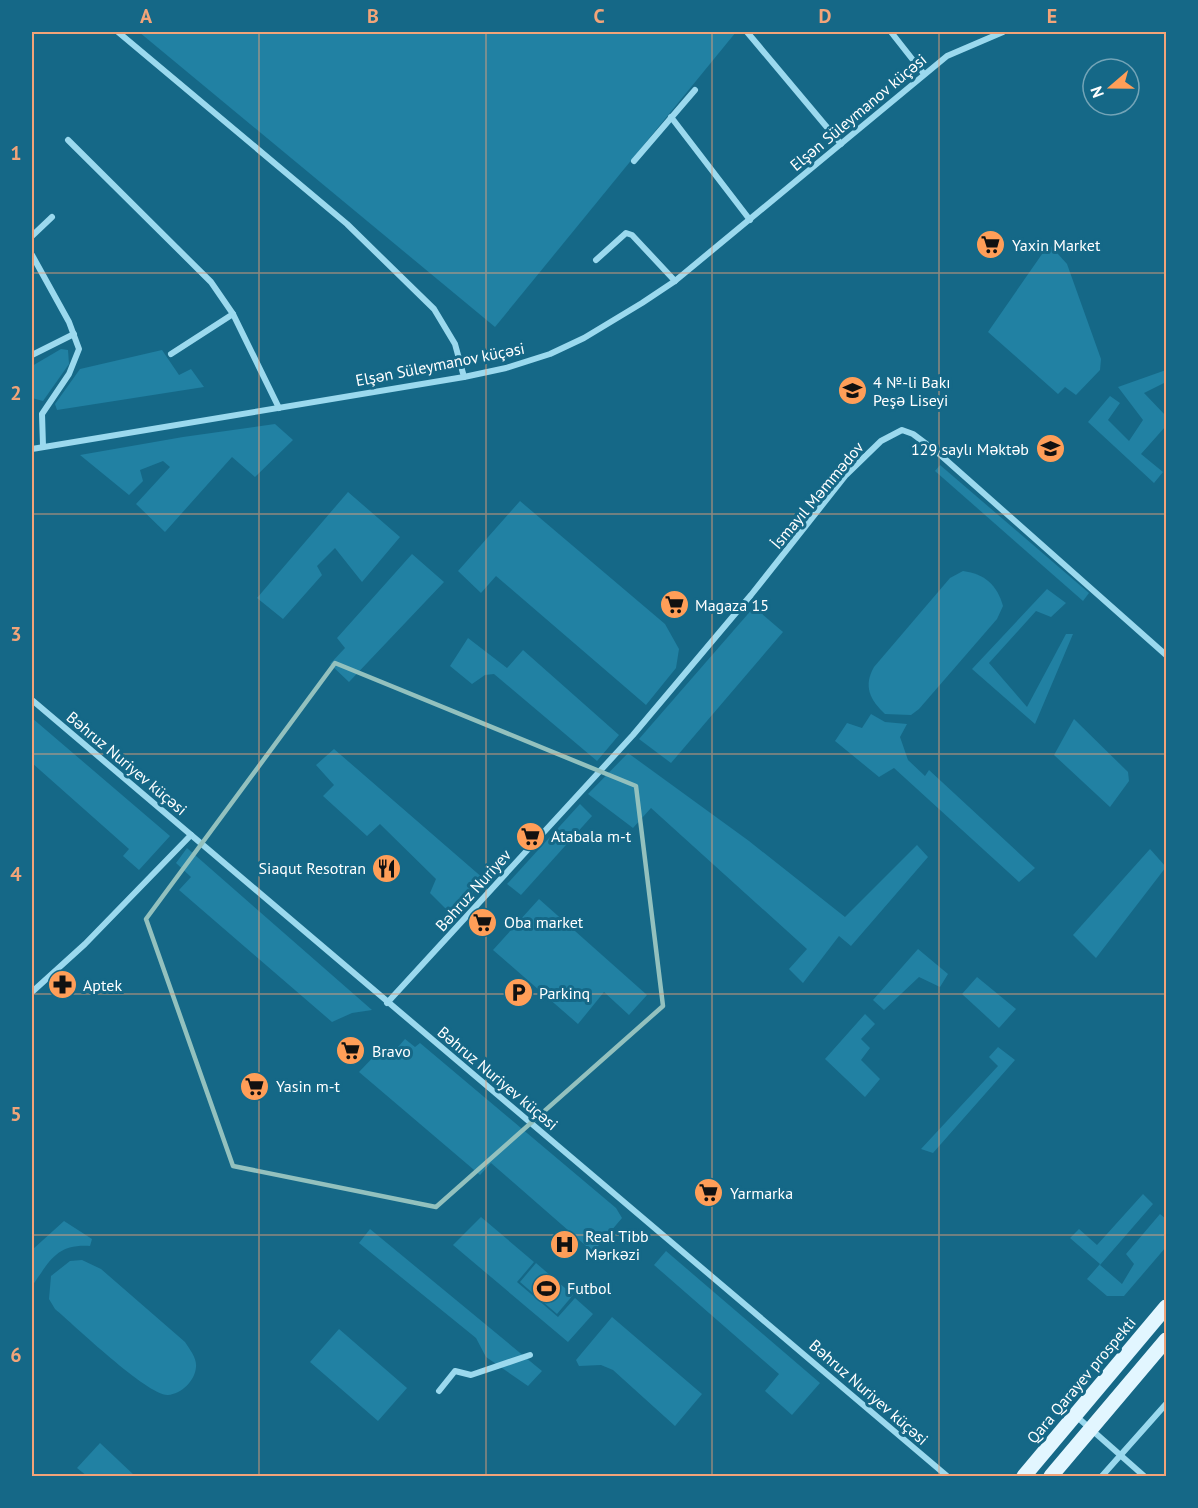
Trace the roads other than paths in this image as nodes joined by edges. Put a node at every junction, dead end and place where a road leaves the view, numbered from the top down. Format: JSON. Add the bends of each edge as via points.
{"nodes":[{"id":1,"x":118,"y":32,"type":"edge"},
{"id":2,"x":747,"y":32,"type":"edge"},
{"id":3,"x":891,"y":32,"type":"edge"},
{"id":4,"x":1004,"y":32,"type":"edge"},
{"id":5,"x":924,"y":74,"type":"junction"},
{"id":6,"x":695,"y":90,"type":"dead end"},
{"id":7,"x":671,"y":117,"type":"junction"},
{"id":8,"x":68,"y":140,"type":"dead end"},
{"id":9,"x":841,"y":144,"type":"junction"},
{"id":10,"x":634,"y":161,"type":"dead end"},
{"id":11,"x":52,"y":217,"type":"dead end"},
{"id":12,"x":750,"y":220,"type":"junction"},
{"id":13,"x":32,"y":236,"type":"edge"},
{"id":14,"x":32,"y":255,"type":"edge"},
{"id":15,"x":596,"y":260,"type":"dead end"},
{"id":16,"x":34,"y":264,"type":"edge"},
{"id":17,"x":675,"y":281,"type":"junction"},
{"id":18,"x":233,"y":314,"type":"junction"},
{"id":19,"x":74,"y":333,"type":"junction"},
{"id":20,"x":171,"y":354,"type":"dead end"},
{"id":21,"x":32,"y":355,"type":"edge"},
{"id":22,"x":464,"y":377,"type":"junction"},
{"id":23,"x":279,"y":408,"type":"junction"},
{"id":24,"x":43,"y":446,"type":"junction"},
{"id":25,"x":32,"y":449,"type":"edge"},
{"id":26,"x":1167,"y":655,"type":"edge"},
{"id":27,"x":32,"y":700,"type":"edge"},
{"id":28,"x":578,"y":794,"type":"joint"},
{"id":29,"x":190,"y":835,"type":"junction"},
{"id":30,"x":32,"y":992,"type":"edge"},
{"id":31,"x":387,"y":1003,"type":"junction"},
{"id":32,"x":1167,"y":1307,"type":"edge"},
{"id":33,"x":1167,"y":1340,"type":"edge"},
{"id":34,"x":530,"y":1354,"type":"dead end"},
{"id":35,"x":439,"y":1391,"type":"dead end"},
{"id":36,"x":1167,"y":1404,"type":"edge"},
{"id":37,"x":1076,"y":1416,"type":"junction"},
{"id":38,"x":1091,"y":1430,"type":"junction"},
{"id":39,"x":1120,"y":1457,"type":"junction"},
{"id":40,"x":947,"y":1476,"type":"edge"},
{"id":41,"x":1024,"y":1476,"type":"edge"},
{"id":42,"x":1051,"y":1476,"type":"edge"},
{"id":43,"x":1102,"y":1476,"type":"edge"},
{"id":44,"x":1144,"y":1476,"type":"edge"}],
"edges":[{"from":1,"to":22,"type":"street","via":[[347,224],[434,309],[455,344]]},
{"from":2,"to":9,"type":"street"},
{"from":3,"to":5,"type":"street"},
{"from":4,"to":5,"type":"street","name":"Elşən Süleymanov küçəsi","via":[[956,50]]},
{"from":5,"to":9,"type":"street","name":"Elşən Süleymanov küçəsi"},
{"from":6,"to":7,"type":"street"},
{"from":7,"to":10,"type":"street"},
{"from":7,"to":12,"type":"street"},
{"from":8,"to":18,"type":"street","via":[[210,282]]},
{"from":9,"to":12,"type":"street","name":"Elşən Süleymanov küçəsi"},
{"from":11,"to":13,"type":"street"},
{"from":12,"to":17,"type":"street","name":"Elşən Süleymanov küçəsi"},
{"from":14,"to":16,"type":"street"},
{"from":15,"to":17,"type":"street","via":[[626,233],[633,235]]},
{"from":16,"to":19,"type":"street"},
{"from":17,"to":22,"type":"street","name":"Elşən Süleymanov küçəsi","via":[[567,346],[517,365]]},
{"from":18,"to":20,"type":"street"},
{"from":18,"to":23,"type":"street"},
{"from":19,"to":21,"type":"street"},
{"from":19,"to":24,"type":"street","via":[[79,348],[77,360],[42,414]]},
{"from":22,"to":23,"type":"street","name":"Elşən Süleymanov küçəsi"},
{"from":23,"to":24,"type":"street","name":"Elşən Süleymanov küçəsi"},
{"from":24,"to":25,"type":"street","name":"Elşən Süleymanov küçəsi"},
{"from":26,"to":28,"type":"street","name":"İsmayıl Məmmədov","via":[[937,452],[902,430],[880,441],[846,475],[692,666]]},
{"from":27,"to":29,"type":"street","name":"Bəhruz Nuriyev küçəsi"},
{"from":28,"to":31,"type":"street","name":"Bəhruz Nuriyev"},
{"from":29,"to":30,"type":"street","via":[[85,944]]},
{"from":29,"to":31,"type":"street","name":"Bəhruz Nuriyev küçəsi"},
{"from":31,"to":40,"type":"street","name":"Bəhruz Nuriyev küçəsi"},
{"from":32,"to":37,"type":"main road","name":"Qara Qarayev prospekti"},
{"from":33,"to":38,"type":"main road"},
{"from":34,"to":35,"type":"street","via":[[471,1375],[455,1371]]},
{"from":36,"to":39,"type":"street"},
{"from":37,"to":38,"type":"street"},
{"from":37,"to":41,"type":"main road","name":"Qara Qarayev prospekti"},
{"from":38,"to":39,"type":"street"},
{"from":38,"to":42,"type":"main road"},
{"from":39,"to":43,"type":"street"},
{"from":39,"to":44,"type":"street"}]}
